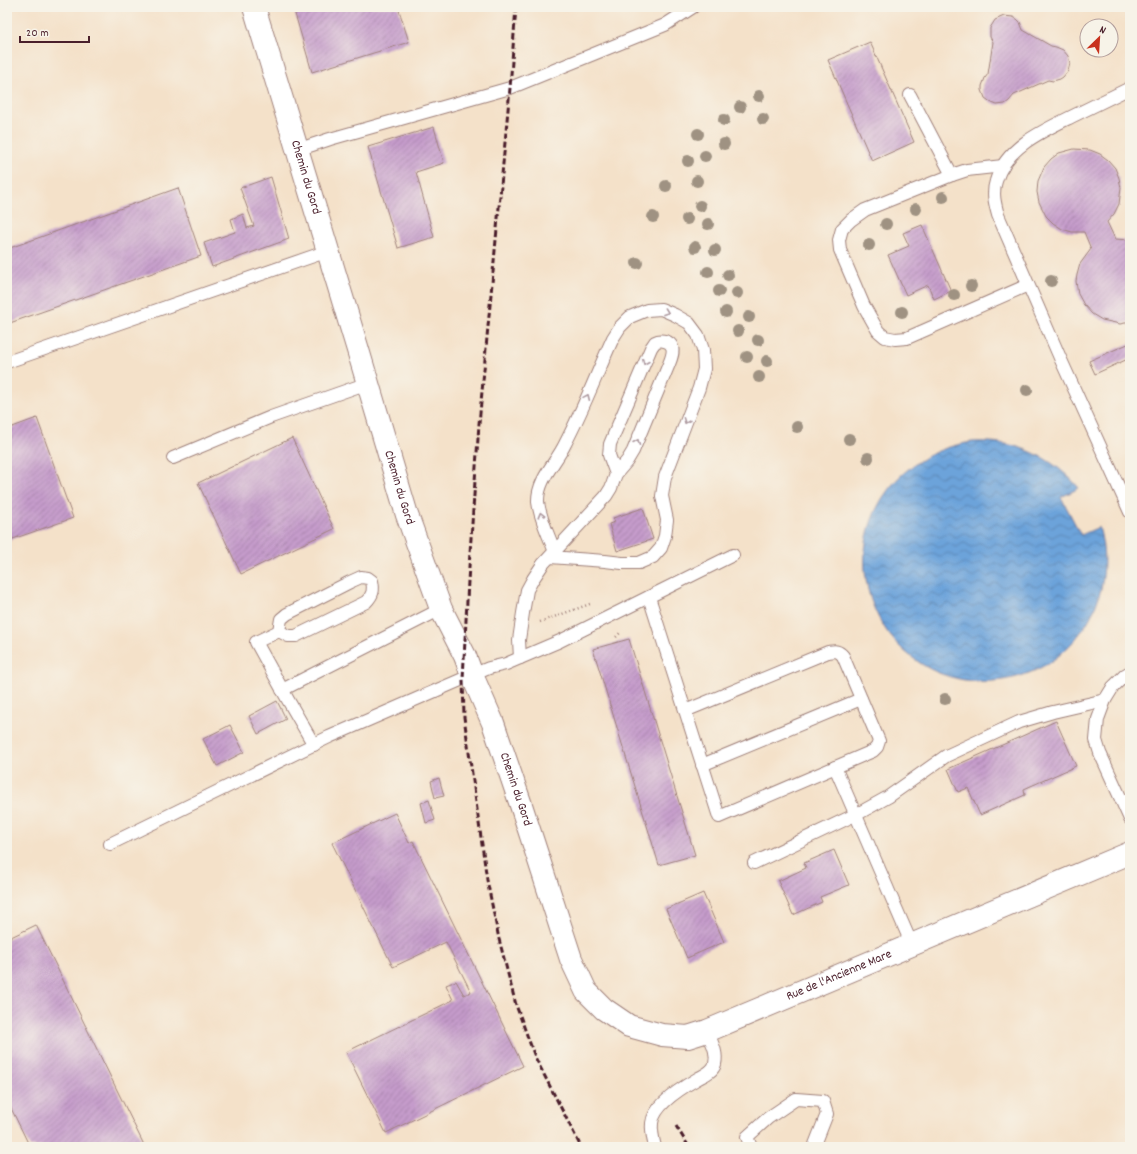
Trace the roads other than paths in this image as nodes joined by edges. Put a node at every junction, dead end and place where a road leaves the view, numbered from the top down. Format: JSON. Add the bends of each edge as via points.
{"nodes":[{"id":1,"x":254,"y":7,"type":"edge"},
{"id":2,"x":693,"y":7,"type":"edge"},
{"id":3,"x":1130,"y":88,"type":"edge"},
{"id":4,"x":910,"y":95,"type":"dead end"},
{"id":5,"x":297,"y":150,"type":"junction"},
{"id":6,"x":1002,"y":166,"type":"junction"},
{"id":7,"x":952,"y":175,"type":"junction"},
{"id":8,"x":328,"y":251,"type":"junction"},
{"id":9,"x":1028,"y":285,"type":"junction"},
{"id":10,"x":7,"y":362,"type":"edge"},
{"id":11,"x":368,"y":383,"type":"junction"},
{"id":12,"x":173,"y":458,"type":"dead end"},
{"id":13,"x":616,"y":474,"type":"junction"},
{"id":14,"x":1130,"y":512,"type":"edge"},
{"id":15,"x":552,"y":554,"type":"junction"},
{"id":16,"x":733,"y":555,"type":"dead end"},
{"id":17,"x":649,"y":597,"type":"junction"},
{"id":18,"x":441,"y":609,"type":"junction"},
{"id":19,"x":279,"y":631,"type":"junction"},
{"id":20,"x":520,"y":658,"type":"junction"},
{"id":21,"x":1130,"y":672,"type":"edge"},
{"id":22,"x":472,"y":675,"type":"junction"},
{"id":23,"x":282,"y":690,"type":"junction"},
{"id":24,"x":861,"y":699,"type":"junction"},
{"id":25,"x":1105,"y":700,"type":"junction"},
{"id":26,"x":685,"y":712,"type":"junction"},
{"id":27,"x":314,"y":745,"type":"junction"},
{"id":28,"x":702,"y":765,"type":"junction"},
{"id":29,"x":834,"y":767,"type":"junction"},
{"id":30,"x":855,"y":815,"type":"junction"},
{"id":31,"x":1130,"y":819,"type":"edge"},
{"id":32,"x":110,"y":844,"type":"dead end"},
{"id":33,"x":1130,"y":853,"type":"edge"},
{"id":34,"x":754,"y":863,"type":"dead end"},
{"id":35,"x":912,"y":945,"type":"junction"},
{"id":36,"x":571,"y":959,"type":"joint"},
{"id":37,"x":707,"y":1032,"type":"junction"},
{"id":38,"x":655,"y":1147,"type":"edge"},
{"id":39,"x":751,"y":1147,"type":"edge"},
{"id":40,"x":814,"y":1147,"type":"edge"}],
"edges":[{"from":1,"to":5,"type":"street","name":"Chemin du Gord"},
{"from":2,"to":5,"type":"lane","via":[[665,25],[510,88]]},
{"from":3,"to":6,"type":"lane","via":[[1037,134],[1017,148]]},
{"from":4,"to":7,"type":"lane"},
{"from":5,"to":8,"type":"street","name":"Chemin du Gord"},
{"from":6,"to":7,"type":"lane","via":[[967,170]]},
{"from":6,"to":9,"type":"lane","via":[[994,198],[998,214]]},
{"from":7,"to":9,"type":"lane","via":[[865,210],[842,229],[840,250],[864,306],[878,331],[885,337],[907,338]]},
{"from":8,"to":10,"type":"lane"},
{"from":8,"to":11,"type":"street","name":"Chemin du Gord"},
{"from":9,"to":14,"type":"lane"},
{"from":11,"to":12,"type":"lane","via":[[271,417]]},
{"from":11,"to":18,"type":"street","name":"Chemin du Gord","via":[[407,516]]},
{"from":13,"to":13,"type":"lane","one_way":true,"via":[[633,451],[669,364],[673,352],[669,342],[661,340],[655,342],[651,348],[610,444],[609,455]]},
{"from":13,"to":15,"type":"lane","via":[[606,496]]},
{"from":15,"to":15,"type":"lane","one_way":true,"via":[[538,501],[540,488],[565,446],[613,338],[630,317],[647,310],[661,309],[675,315],[689,323],[698,335],[703,350],[704,369],[665,477],[662,496],[666,520],[661,548],[653,557],[639,563]]},
{"from":15,"to":20,"type":"lane","via":[[527,590],[519,640]]},
{"from":16,"to":17,"type":"lane"},
{"from":17,"to":20,"type":"lane"},
{"from":17,"to":26,"type":"lane"},
{"from":18,"to":22,"type":"street","name":"Chemin du Gord"},
{"from":18,"to":23,"type":"lane"},
{"from":19,"to":19,"type":"lane","via":[[288,636],[296,636],[366,602],[371,597],[372,581],[361,577],[287,614],[281,620]]},
{"from":19,"to":23,"type":"lane","via":[[256,642]]},
{"from":20,"to":22,"type":"lane"},
{"from":21,"to":25,"type":"lane","via":[[1113,687]]},
{"from":22,"to":27,"type":"lane"},
{"from":22,"to":36,"type":"street","name":"Chemin du Gord","via":[[496,731],[522,805]]},
{"from":23,"to":27,"type":"lane"},
{"from":24,"to":26,"type":"lane","via":[[843,656],[835,650]]},
{"from":24,"to":28,"type":"lane"},
{"from":24,"to":29,"type":"lane","via":[[879,742],[877,748]]},
{"from":25,"to":30,"type":"lane","via":[[1019,722],[946,756],[888,797]]},
{"from":25,"to":31,"type":"lane","via":[[1098,719],[1096,740]]},
{"from":26,"to":28,"type":"lane"},
{"from":27,"to":32,"type":"lane"},
{"from":28,"to":29,"type":"lane","via":[[718,817]]},
{"from":29,"to":30,"type":"lane"},
{"from":30,"to":34,"type":"lane"},
{"from":30,"to":35,"type":"lane"},
{"from":33,"to":35,"type":"street","name":"Rue de l'Ancienne Mare"},
{"from":35,"to":37,"type":"street","name":"Rue de l'Ancienne Mare"},
{"from":36,"to":37,"type":"street","name":"Rue de l'Ancienne Mare","via":[[586,991],[604,1009],[629,1026],[662,1035],[688,1037]]},
{"from":37,"to":38,"type":"lane","via":[[715,1051],[715,1064],[711,1072],[684,1088],[656,1112],[652,1122]]},
{"from":39,"to":40,"type":"lane","via":[[747,1137],[768,1118],[796,1099],[823,1101],[827,1114]]}]}
